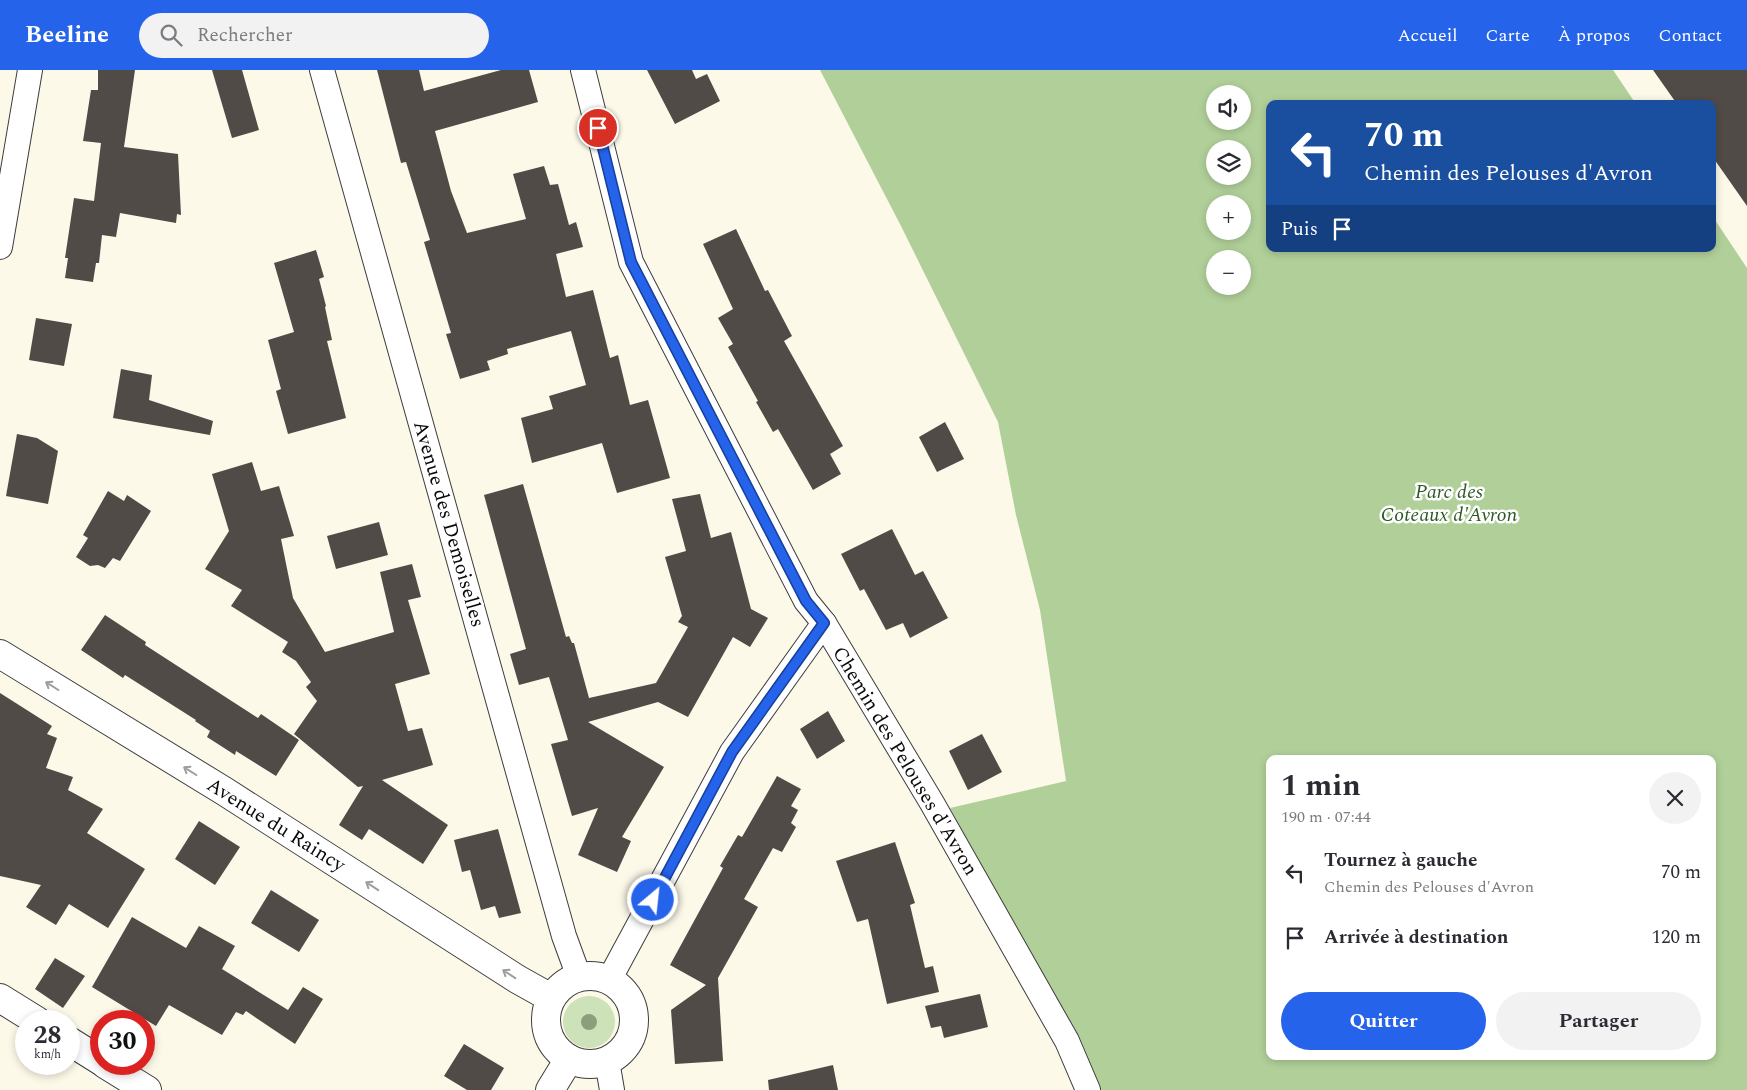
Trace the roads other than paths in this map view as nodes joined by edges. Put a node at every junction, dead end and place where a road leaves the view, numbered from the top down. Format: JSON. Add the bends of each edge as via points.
{"nodes":[{"id":1,"x":30,"y":70,"type":"edge"},
{"id":2,"x":322,"y":70,"type":"edge"},
{"id":3,"x":583,"y":70,"type":"edge"},
{"id":4,"x":0,"y":247,"type":"edge"},
{"id":5,"x":824,"y":623,"type":"junction"},
{"id":6,"x":0,"y":654,"type":"edge"},
{"id":7,"x":580,"y":976,"type":"junction"},
{"id":8,"x":609,"y":980,"type":"junction"},
{"id":9,"x":0,"y":998,"type":"edge"},
{"id":10,"x":551,"y":998,"type":"junction"},
{"id":11,"x":19,"y":1010,"type":"edge"},
{"id":12,"x":569,"y":1059,"type":"junction"},
{"id":13,"x":607,"y":1061,"type":"junction"},
{"id":14,"x":123,"y":1075,"type":"edge"},
{"id":15,"x":147,"y":1090,"type":"edge"},
{"id":16,"x":550,"y":1090,"type":"edge"},
{"id":17,"x":612,"y":1090,"type":"edge"},
{"id":18,"x":1088,"y":1090,"type":"edge"}],
"edges":[{"from":1,"to":4,"type":"street"},
{"from":2,"to":7,"type":"street","name":"Avenue des Demoiselles","via":[[561,927]]},
{"from":3,"to":5,"type":"street","name":"Chemin des Pelouses d'Avron","via":[[631,262],[806,601]]},
{"from":5,"to":8,"type":"street","via":[[732,752]]},
{"from":5,"to":18,"type":"street","name":"Chemin des Pelouses d'Avron","via":[[932,803],[1067,1041]]},
{"from":10,"to":6,"type":"street","name":"Avenue du Raincy","one_way":true},
{"from":7,"to":8,"type":"street"},
{"from":7,"to":10,"type":"street","via":[[568,981]]},
{"from":8,"to":13,"type":"street","via":[[630,1000],[634,1028],[619,1054]]},
{"from":9,"to":11,"type":"street"},
{"from":10,"to":12,"type":"street","via":[[546,1026],[558,1051]]},
{"from":12,"to":13,"type":"street","via":[[581,1064]]},
{"from":12,"to":16,"type":"street"},
{"from":13,"to":17,"type":"street"},
{"from":14,"to":15,"type":"street"}]}
